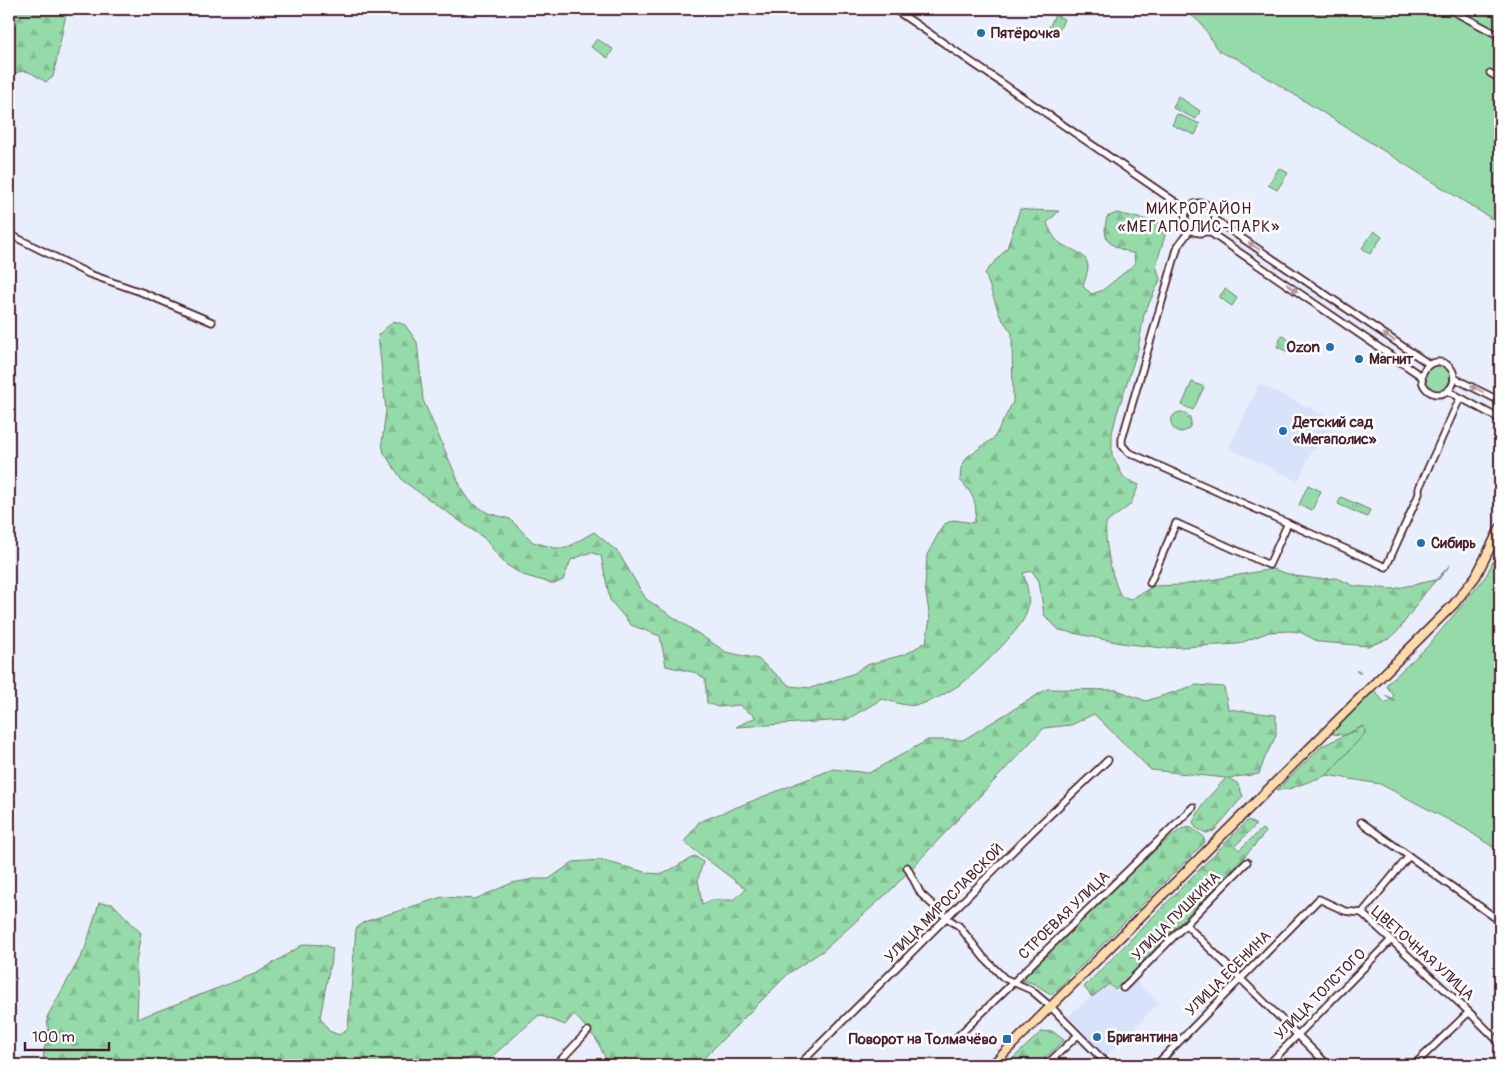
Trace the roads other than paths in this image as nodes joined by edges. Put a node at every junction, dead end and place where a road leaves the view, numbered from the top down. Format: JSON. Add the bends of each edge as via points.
{"nodes":[{"id":1,"x":894,"y":9,"type":"edge"},
{"id":2,"x":1449,"y":9,"type":"edge"},
{"id":3,"x":1500,"y":36,"type":"edge"},
{"id":4,"x":1490,"y":73,"type":"dead end"},
{"id":5,"x":1500,"y":79,"type":"edge"},
{"id":6,"x":1186,"y":210,"type":"junction"},
{"id":7,"x":1215,"y":220,"type":"junction"},
{"id":8,"x":1190,"y":230,"type":"junction"},
{"id":9,"x":1208,"y":231,"type":"junction"},
{"id":10,"x":9,"y":234,"type":"edge"},
{"id":11,"x":212,"y":322,"type":"dead end"},
{"id":12,"x":1430,"y":364,"type":"junction"},
{"id":13,"x":1421,"y":376,"type":"junction"},
{"id":14,"x":1454,"y":378,"type":"junction"},
{"id":15,"x":1448,"y":392,"type":"junction"},
{"id":16,"x":1460,"y":398,"type":"junction"},
{"id":17,"x":1500,"y":401,"type":"edge"},
{"id":18,"x":1500,"y":419,"type":"edge"},
{"id":19,"x":9,"y":507,"type":"edge"},
{"id":20,"x":11,"y":518,"type":"dead end"},
{"id":21,"x":1288,"y":523,"type":"junction"},
{"id":22,"x":1500,"y":528,"type":"edge"},
{"id":23,"x":1150,"y":583,"type":"dead end"},
{"id":24,"x":1108,"y":760,"type":"dead end"},
{"id":25,"x":1193,"y":808,"type":"dead end"},
{"id":26,"x":1361,"y":822,"type":"dead end"},
{"id":27,"x":1409,"y":856,"type":"junction"},
{"id":28,"x":1247,"y":862,"type":"dead end"},
{"id":29,"x":907,"y":867,"type":"dead end"},
{"id":30,"x":1319,"y":899,"type":"joint"},
{"id":31,"x":1362,"y":913,"type":"junction"},
{"id":32,"x":947,"y":918,"type":"junction"},
{"id":33,"x":1500,"y":921,"type":"edge"},
{"id":34,"x":1186,"y":925,"type":"junction"},
{"id":35,"x":1390,"y":940,"type":"junction"},
{"id":36,"x":1240,"y":979,"type":"junction"},
{"id":37,"x":1013,"y":982,"type":"junction"},
{"id":38,"x":1123,"y":988,"type":"dead end"},
{"id":39,"x":1051,"y":1006,"type":"junction"},
{"id":40,"x":1468,"y":1012,"type":"junction"},
{"id":41,"x":588,"y":1032,"type":"dead end"},
{"id":42,"x":1078,"y":1035,"type":"junction"},
{"id":43,"x":1297,"y":1036,"type":"junction"},
{"id":44,"x":953,"y":1041,"type":"dead end"},
{"id":45,"x":1500,"y":1044,"type":"edge"},
{"id":46,"x":556,"y":1065,"type":"edge"},
{"id":47,"x":799,"y":1065,"type":"edge"},
{"id":48,"x":992,"y":1065,"type":"edge"},
{"id":49,"x":1046,"y":1065,"type":"edge"},
{"id":50,"x":1108,"y":1065,"type":"edge"},
{"id":51,"x":1156,"y":1065,"type":"edge"},
{"id":52,"x":1268,"y":1065,"type":"edge"},
{"id":53,"x":1328,"y":1065,"type":"edge"},
{"id":54,"x":1414,"y":1065,"type":"edge"}],
"edges":[{"from":1,"to":6,"type":"street"},
{"from":2,"to":3,"type":"street"},
{"from":4,"to":5,"type":"street"},
{"from":6,"to":7,"type":"street","via":[[1197,203],[1206,204],[1212,209]]},
{"from":6,"to":8,"type":"street","via":[[1185,221]]},
{"from":7,"to":9,"type":"street"},
{"from":12,"to":7,"type":"street","one_way":true},
{"from":8,"to":9,"type":"street","via":[[1199,234]]},
{"from":8,"to":21,"type":"street","via":[[1178,246],[1122,445],[1128,452]]},
{"from":9,"to":13,"type":"street","one_way":true},
{"from":10,"to":11,"type":"street","via":[[75,268]]},
{"from":12,"to":13,"type":"street"},
{"from":12,"to":14,"type":"street","via":[[1446,364]]},
{"from":13,"to":15,"type":"street","via":[[1429,393]]},
{"from":14,"to":15,"type":"street"},
{"from":17,"to":14,"type":"street","one_way":true},
{"from":15,"to":16,"type":"street"},
{"from":16,"to":18,"type":"street"},
{"from":16,"to":21,"type":"street","via":[[1386,567]]},
{"from":19,"to":20,"type":"street"},
{"from":21,"to":23,"type":"street","via":[[1269,565],[1176,523]]},
{"from":22,"to":39,"type":"main road","via":[[1476,576],[1454,604]]},
{"from":24,"to":32,"type":"street","name":"УЛИЦА МИРОСЛАВСКОЙ"},
{"from":25,"to":37,"type":"street","name":"СТРОЕВАЯ УЛИЦА"},
{"from":26,"to":27,"type":"street"},
{"from":27,"to":31,"type":"street"},
{"from":27,"to":33,"type":"street"},
{"from":28,"to":34,"type":"street","name":"УЛИЦА ПУШКИНА"},
{"from":29,"to":32,"type":"street","via":[[921,894]]},
{"from":30,"to":31,"type":"street","name":"ЦВЕТОЧНАЯ УЛИЦА","via":[[1345,911]]},
{"from":30,"to":36,"type":"street","name":"УЛИЦА ЕСЕНИНА"},
{"from":31,"to":35,"type":"street","name":"ЦВЕТОЧНАЯ УЛИЦА"},
{"from":32,"to":37,"type":"street","via":[[959,926],[1004,978]]},
{"from":32,"to":47,"type":"street","name":"УЛИЦА МИРОСЛАВСКОЙ"},
{"from":34,"to":36,"type":"street"},
{"from":34,"to":38,"type":"street","name":"УЛИЦА ПУШКИНА"},
{"from":35,"to":40,"type":"street","name":"ЦВЕТОЧНАЯ УЛИЦА"},
{"from":35,"to":43,"type":"street","name":"УЛИЦА ТОЛСТОГО"},
{"from":36,"to":43,"type":"street"},
{"from":36,"to":51,"type":"street","name":"УЛИЦА ЕСЕНИНА"},
{"from":37,"to":39,"type":"street","via":[[1031,990]]},
{"from":37,"to":44,"type":"street","name":"СТРОЕВАЯ УЛИЦА"},
{"from":39,"to":42,"type":"street"},
{"from":39,"to":48,"type":"main road"},
{"from":40,"to":45,"type":"street","name":"ЦВЕТОЧНАЯ УЛИЦА"},
{"from":40,"to":54,"type":"street"},
{"from":41,"to":46,"type":"street"},
{"from":42,"to":49,"type":"street"},
{"from":42,"to":50,"type":"street"},
{"from":43,"to":52,"type":"street","name":"УЛИЦА ТОЛСТОГО"},
{"from":43,"to":53,"type":"street"}]}
